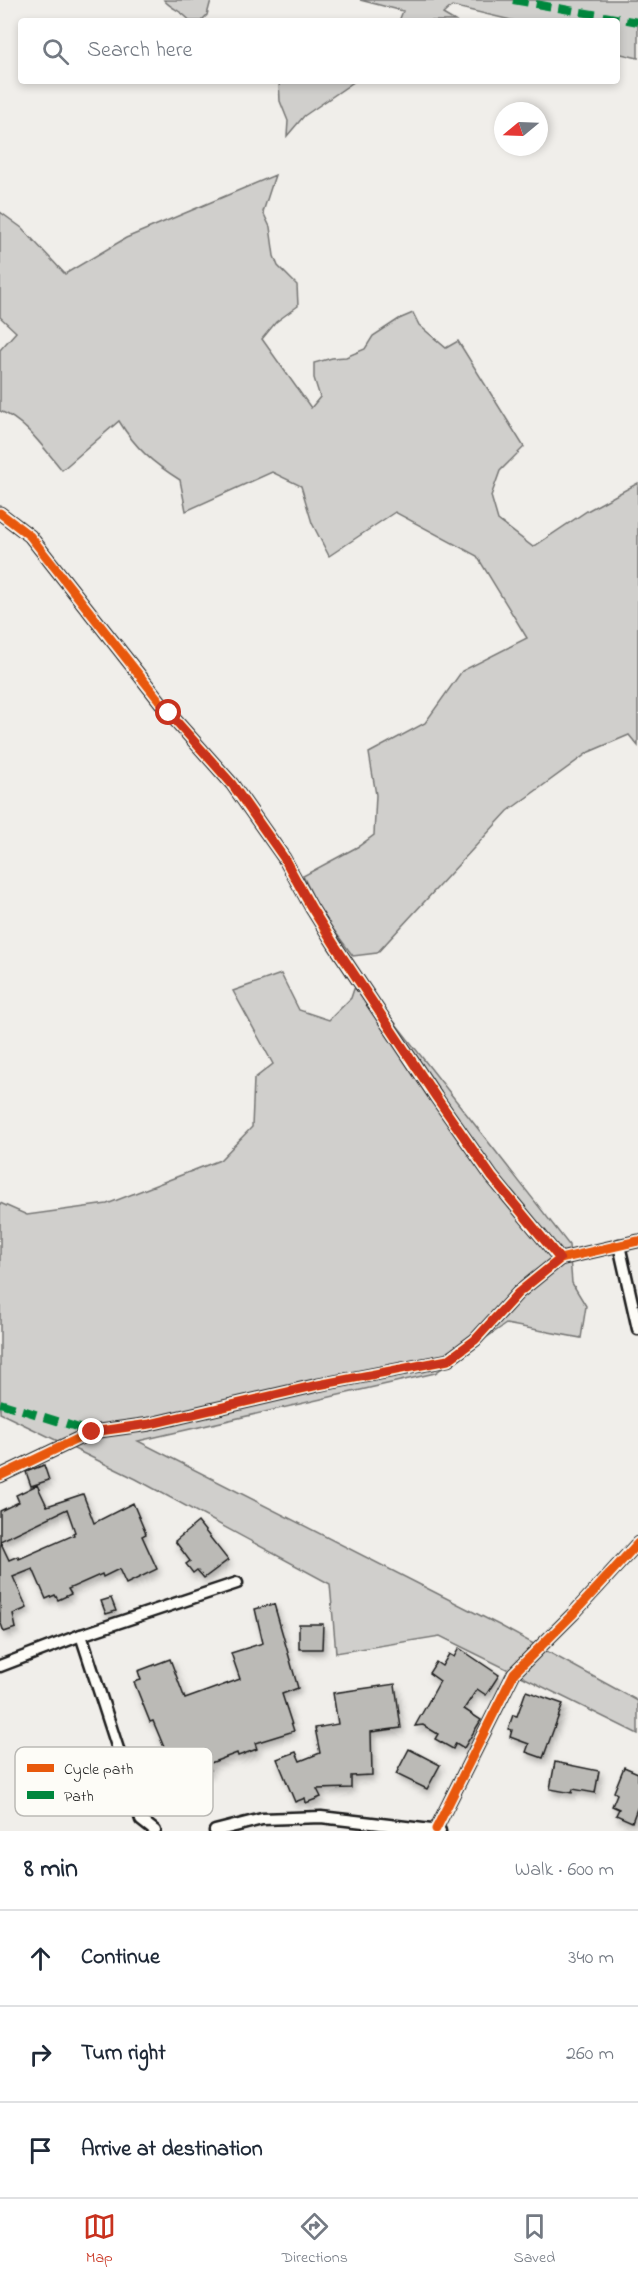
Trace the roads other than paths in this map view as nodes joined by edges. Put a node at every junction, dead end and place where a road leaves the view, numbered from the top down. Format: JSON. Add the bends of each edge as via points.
{"nodes":[{"id":1,"x":0,"y":513,"type":"edge"},
{"id":2,"x":638,"y":1241,"type":"edge"},
{"id":3,"x":619,"y":1245,"type":"junction"},
{"id":4,"x":560,"y":1259,"type":"junction"},
{"id":5,"x":638,"y":1329,"type":"edge"},
{"id":6,"x":0,"y":1476,"type":"edge"},
{"id":7,"x":638,"y":1543,"type":"edge"},
{"id":8,"x":237,"y":1583,"type":"dead end"},
{"id":9,"x":81,"y":1635,"type":"junction"},
{"id":10,"x":0,"y":1666,"type":"edge"},
{"id":11,"x":115,"y":1747,"type":"edge"},
{"id":12,"x":139,"y":1826,"type":"edge"},
{"id":13,"x":439,"y":1830,"type":"edge"},
{"id":14,"x":155,"y":1831,"type":"edge"},
{"id":15,"x":215,"y":1831,"type":"edge"}],
"edges":[{"from":1,"to":4,"type":"street","via":[[30,536],[169,713],[232,784],[284,858],[328,935],[436,1097],[492,1177]]},
{"from":2,"to":3,"type":"street"},
{"from":3,"to":4,"type":"street"},
{"from":3,"to":5,"type":"street"},
{"from":4,"to":6,"type":"street","via":[[518,1293],[475,1340],[448,1360],[150,1424],[92,1432]]},
{"from":7,"to":13,"type":"street","via":[[514,1673]]},
{"from":8,"to":9,"type":"street"},
{"from":9,"to":10,"type":"street"},
{"from":9,"to":11,"type":"street"},
{"from":12,"to":14,"type":"street"},
{"from":13,"to":15,"type":"street","via":[[321,1817],[262,1819]]}]}
